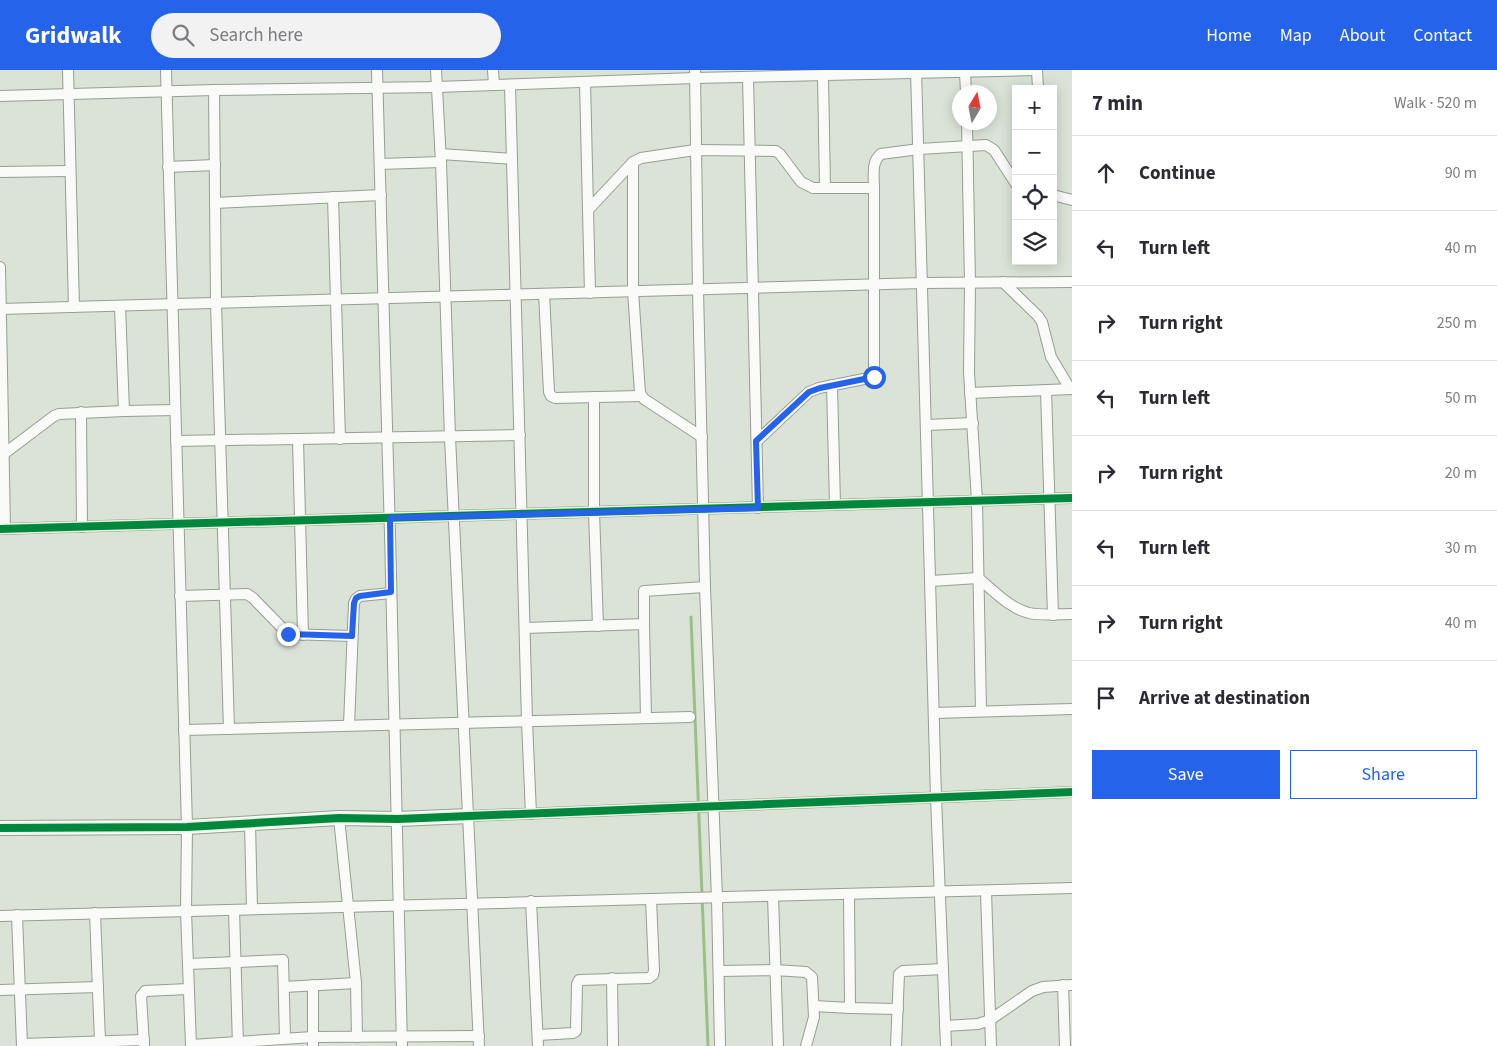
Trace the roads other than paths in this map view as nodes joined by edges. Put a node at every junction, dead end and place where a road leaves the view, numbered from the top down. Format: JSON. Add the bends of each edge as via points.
{"nodes":[{"id":1,"x":68,"y":70,"type":"edge"},
{"id":2,"x":166,"y":70,"type":"edge"},
{"id":3,"x":377,"y":70,"type":"edge"},
{"id":4,"x":436,"y":70,"type":"edge"},
{"id":5,"x":493,"y":70,"type":"edge"},
{"id":6,"x":1037,"y":70,"type":"edge"},
{"id":7,"x":916,"y":72,"type":"edge"},
{"id":8,"x":965,"y":73,"type":"junction"},
{"id":9,"x":695,"y":74,"type":"edge"},
{"id":10,"x":823,"y":76,"type":"junction"},
{"id":11,"x":748,"y":77,"type":"junction"},
{"id":12,"x":585,"y":82,"type":"junction"},
{"id":13,"x":510,"y":84,"type":"junction"},
{"id":14,"x":494,"y":85,"type":"junction"},
{"id":15,"x":966,"y":85,"type":"edge"},
{"id":16,"x":1038,"y":85,"type":"edge"},
{"id":17,"x":437,"y":87,"type":"junction"},
{"id":18,"x":378,"y":88,"type":"junction"},
{"id":19,"x":214,"y":90,"type":"junction"},
{"id":20,"x":166,"y":91,"type":"junction"},
{"id":21,"x":68,"y":94,"type":"junction"},
{"id":22,"x":0,"y":96,"type":"edge"},
{"id":23,"x":966,"y":130,"type":"edge"},
{"id":24,"x":967,"y":146,"type":"junction"},
{"id":25,"x":919,"y":149,"type":"junction"},
{"id":26,"x":695,"y":150,"type":"junction"},
{"id":27,"x":750,"y":150,"type":"junction"},
{"id":28,"x":441,"y":158,"type":"junction"},
{"id":29,"x":512,"y":158,"type":"junction"},
{"id":30,"x":634,"y":162,"type":"junction"},
{"id":31,"x":380,"y":164,"type":"junction"},
{"id":32,"x":215,"y":165,"type":"junction"},
{"id":33,"x":168,"y":167,"type":"junction"},
{"id":34,"x":70,"y":171,"type":"junction"},
{"id":35,"x":0,"y":172,"type":"edge"},
{"id":36,"x":1012,"y":178,"type":"edge"},
{"id":37,"x":826,"y":188,"type":"junction"},
{"id":38,"x":874,"y":188,"type":"junction"},
{"id":39,"x":382,"y":195,"type":"junction"},
{"id":40,"x":1057,"y":196,"type":"edge"},
{"id":41,"x":333,"y":198,"type":"junction"},
{"id":42,"x":1072,"y":200,"type":"edge"},
{"id":43,"x":215,"y":203,"type":"junction"},
{"id":44,"x":588,"y":210,"type":"junction"},
{"id":45,"x":0,"y":267,"type":"edge"},
{"id":46,"x":1004,"y":282,"type":"junction"},
{"id":47,"x":1072,"y":282,"type":"edge"},
{"id":48,"x":923,"y":283,"type":"junction"},
{"id":49,"x":970,"y":283,"type":"junction"},
{"id":50,"x":874,"y":285,"type":"junction"},
{"id":51,"x":753,"y":288,"type":"junction"},
{"id":52,"x":698,"y":290,"type":"junction"},
{"id":53,"x":633,"y":291,"type":"junction"},
{"id":54,"x":590,"y":292,"type":"junction"},
{"id":55,"x":515,"y":294,"type":"junction"},
{"id":56,"x":544,"y":294,"type":"junction"},
{"id":57,"x":446,"y":296,"type":"junction"},
{"id":58,"x":385,"y":298,"type":"junction"},
{"id":59,"x":336,"y":300,"type":"junction"},
{"id":60,"x":216,"y":303,"type":"junction"},
{"id":61,"x":172,"y":304,"type":"junction"},
{"id":62,"x":120,"y":306,"type":"junction"},
{"id":63,"x":74,"y":307,"type":"junction"},
{"id":64,"x":0,"y":309,"type":"edge"},
{"id":65,"x":832,"y":385,"type":"junction"},
{"id":66,"x":1071,"y":389,"type":"edge"},
{"id":67,"x":1046,"y":390,"type":"junction"},
{"id":68,"x":970,"y":393,"type":"junction"},
{"id":69,"x":641,"y":396,"type":"junction"},
{"id":70,"x":594,"y":397,"type":"junction"},
{"id":71,"x":175,"y":410,"type":"junction"},
{"id":72,"x":124,"y":411,"type":"junction"},
{"id":73,"x":81,"y":412,"type":"junction"},
{"id":74,"x":972,"y":423,"type":"junction"},
{"id":75,"x":927,"y":424,"type":"junction"},
{"id":76,"x":520,"y":435,"type":"junction"},
{"id":77,"x":387,"y":437,"type":"junction"},
{"id":78,"x":450,"y":437,"type":"junction"},
{"id":79,"x":702,"y":437,"type":"junction"},
{"id":80,"x":340,"y":438,"type":"junction"},
{"id":81,"x":220,"y":440,"type":"junction"},
{"id":82,"x":298,"y":440,"type":"junction"},
{"id":83,"x":176,"y":441,"type":"junction"},
{"id":84,"x":756,"y":441,"type":"junction"},
{"id":85,"x":5,"y":453,"type":"junction"},
{"id":86,"x":1072,"y":498,"type":"edge"},
{"id":87,"x":1049,"y":499,"type":"junction"},
{"id":88,"x":977,"y":501,"type":"junction"},
{"id":89,"x":929,"y":503,"type":"junction"},
{"id":90,"x":836,"y":505,"type":"junction"},
{"id":91,"x":758,"y":508,"type":"junction"},
{"id":92,"x":704,"y":509,"type":"junction"},
{"id":93,"x":594,"y":512,"type":"junction"},
{"id":94,"x":522,"y":514,"type":"junction"},
{"id":95,"x":455,"y":516,"type":"junction"},
{"id":96,"x":390,"y":518,"type":"junction"},
{"id":97,"x":300,"y":520,"type":"junction"},
{"id":98,"x":223,"y":523,"type":"junction"},
{"id":99,"x":178,"y":524,"type":"junction"},
{"id":100,"x":82,"y":527,"type":"junction"},
{"id":101,"x":3,"y":529,"type":"edge"},
{"id":102,"x":978,"y":578,"type":"junction"},
{"id":103,"x":931,"y":581,"type":"junction"},
{"id":104,"x":705,"y":587,"type":"junction"},
{"id":105,"x":391,"y":592,"type":"junction"},
{"id":106,"x":225,"y":594,"type":"junction"},
{"id":107,"x":180,"y":596,"type":"junction"},
{"id":108,"x":1053,"y":614,"type":"junction"},
{"id":109,"x":1072,"y":614,"type":"edge"},
{"id":110,"x":644,"y":624,"type":"junction"},
{"id":111,"x":598,"y":626,"type":"junction"},
{"id":112,"x":525,"y":628,"type":"junction"},
{"id":113,"x":303,"y":635,"type":"junction"},
{"id":114,"x":352,"y":636,"type":"junction"},
{"id":115,"x":1072,"y":709,"type":"edge"},
{"id":116,"x":981,"y":711,"type":"junction"},
{"id":117,"x":934,"y":713,"type":"junction"},
{"id":118,"x":690,"y":717,"type":"dead end"},
{"id":119,"x":646,"y":718,"type":"junction"},
{"id":120,"x":526,"y":721,"type":"junction"},
{"id":121,"x":465,"y":722,"type":"junction"},
{"id":122,"x":395,"y":725,"type":"junction"},
{"id":123,"x":349,"y":726,"type":"junction"},
{"id":124,"x":229,"y":729,"type":"junction"},
{"id":125,"x":184,"y":730,"type":"junction"},
{"id":126,"x":1072,"y":792,"type":"edge"},
{"id":127,"x":936,"y":798,"type":"junction"},
{"id":128,"x":712,"y":806,"type":"junction"},
{"id":129,"x":531,"y":814,"type":"junction"},
{"id":130,"x":469,"y":816,"type":"junction"},
{"id":131,"x":339,"y":818,"type":"junction"},
{"id":132,"x":398,"y":819,"type":"junction"},
{"id":133,"x":250,"y":824,"type":"junction"},
{"id":134,"x":187,"y":827,"type":"junction"},
{"id":135,"x":0,"y":828,"type":"edge"},
{"id":136,"x":1072,"y":888,"type":"edge"},
{"id":137,"x":986,"y":891,"type":"junction"},
{"id":138,"x":938,"y":892,"type":"junction"},
{"id":139,"x":849,"y":895,"type":"junction"},
{"id":140,"x":773,"y":896,"type":"junction"},
{"id":141,"x":651,"y":898,"type":"junction"},
{"id":142,"x":717,"y":898,"type":"junction"},
{"id":143,"x":531,"y":901,"type":"junction"},
{"id":144,"x":472,"y":904,"type":"junction"},
{"id":145,"x":348,"y":906,"type":"junction"},
{"id":146,"x":399,"y":906,"type":"junction"},
{"id":147,"x":252,"y":909,"type":"junction"},
{"id":148,"x":234,"y":910,"type":"junction"},
{"id":149,"x":186,"y":911,"type":"junction"},
{"id":150,"x":95,"y":913,"type":"junction"},
{"id":151,"x":0,"y":916,"type":"edge"},
{"id":152,"x":17,"y":916,"type":"junction"},
{"id":153,"x":236,"y":962,"type":"junction"},
{"id":154,"x":188,"y":964,"type":"junction"},
{"id":155,"x":943,"y":969,"type":"junction"},
{"id":156,"x":774,"y":970,"type":"junction"},
{"id":157,"x":719,"y":971,"type":"junction"},
{"id":158,"x":612,"y":978,"type":"junction"},
{"id":159,"x":356,"y":983,"type":"junction"},
{"id":160,"x":313,"y":985,"type":"junction"},
{"id":161,"x":1068,"y":985,"type":"edge"},
{"id":162,"x":98,"y":987,"type":"junction"},
{"id":163,"x":284,"y":987,"type":"junction"},
{"id":164,"x":20,"y":989,"type":"junction"},
{"id":165,"x":0,"y":990,"type":"edge"},
{"id":166,"x":188,"y":990,"type":"junction"},
{"id":167,"x":814,"y":1006,"type":"junction"},
{"id":168,"x":850,"y":1008,"type":"junction"},
{"id":169,"x":898,"y":1009,"type":"junction"},
{"id":170,"x":990,"y":1020,"type":"junction"},
{"id":171,"x":945,"y":1026,"type":"junction"},
{"id":172,"x":538,"y":1035,"type":"junction"},
{"id":173,"x":357,"y":1037,"type":"junction"},
{"id":174,"x":285,"y":1038,"type":"junction"},
{"id":175,"x":100,"y":1041,"type":"junction"},
{"id":176,"x":479,"y":1041,"type":"edge"},
{"id":177,"x":313,"y":1042,"type":"edge"},
{"id":178,"x":402,"y":1042,"type":"edge"},
{"id":179,"x":144,"y":1043,"type":"edge"},
{"id":180,"x":238,"y":1044,"type":"edge"},
{"id":181,"x":22,"y":1045,"type":"edge"},
{"id":182,"x":191,"y":1046,"type":"edge"},
{"id":183,"x":538,"y":1046,"type":"edge"},
{"id":184,"x":613,"y":1046,"type":"edge"},
{"id":185,"x":720,"y":1046,"type":"edge"},
{"id":186,"x":778,"y":1046,"type":"edge"},
{"id":187,"x":806,"y":1046,"type":"edge"},
{"id":188,"x":896,"y":1046,"type":"edge"},
{"id":189,"x":946,"y":1046,"type":"edge"},
{"id":190,"x":991,"y":1046,"type":"edge"},
{"id":191,"x":1064,"y":1046,"type":"edge"}],
"edges":[{"from":1,"to":21,"type":"street"},
{"from":2,"to":20,"type":"street"},
{"from":3,"to":18,"type":"street"},
{"from":4,"to":17,"type":"street"},
{"from":5,"to":14,"type":"street"},
{"from":6,"to":8,"type":"street"},
{"from":6,"to":16,"type":"street"},
{"from":7,"to":8,"type":"street"},
{"from":7,"to":10,"type":"street"},
{"from":7,"to":25,"type":"street"},
{"from":8,"to":15,"type":"street"},
{"from":9,"to":11,"type":"street"},
{"from":9,"to":12,"type":"street"},
{"from":9,"to":26,"type":"street"},
{"from":10,"to":11,"type":"street"},
{"from":10,"to":37,"type":"street"},
{"from":11,"to":27,"type":"street"},
{"from":12,"to":13,"type":"street"},
{"from":12,"to":44,"type":"street"},
{"from":13,"to":14,"type":"street"},
{"from":13,"to":29,"type":"street"},
{"from":14,"to":17,"type":"street"},
{"from":17,"to":18,"type":"street"},
{"from":17,"to":28,"type":"street"},
{"from":18,"to":19,"type":"street"},
{"from":18,"to":31,"type":"street"},
{"from":19,"to":20,"type":"street"},
{"from":19,"to":32,"type":"street"},
{"from":20,"to":21,"type":"street"},
{"from":20,"to":33,"type":"street"},
{"from":21,"to":22,"type":"street"},
{"from":21,"to":34,"type":"street"},
{"from":23,"to":24,"type":"street"},
{"from":24,"to":25,"type":"street"},
{"from":24,"to":36,"type":"street","via":[[990,146]]},
{"from":24,"to":49,"type":"street"},
{"from":25,"to":38,"type":"street","via":[[881,154],[876,158]]},
{"from":25,"to":48,"type":"street"},
{"from":26,"to":27,"type":"street"},
{"from":26,"to":30,"type":"street","via":[[641,158]]},
{"from":26,"to":52,"type":"street"},
{"from":27,"to":37,"type":"street","via":[[776,152],[804,185]]},
{"from":27,"to":51,"type":"street"},
{"from":28,"to":29,"type":"street"},
{"from":28,"to":31,"type":"street"},
{"from":28,"to":57,"type":"street"},
{"from":29,"to":55,"type":"street"},
{"from":30,"to":44,"type":"street"},
{"from":30,"to":53,"type":"street"},
{"from":31,"to":39,"type":"street"},
{"from":32,"to":33,"type":"street"},
{"from":32,"to":43,"type":"street"},
{"from":33,"to":61,"type":"street"},
{"from":34,"to":35,"type":"street"},
{"from":34,"to":63,"type":"street"},
{"from":37,"to":38,"type":"street"},
{"from":38,"to":50,"type":"street"},
{"from":39,"to":41,"type":"street"},
{"from":39,"to":58,"type":"street"},
{"from":40,"to":42,"type":"street"},
{"from":41,"to":43,"type":"street"},
{"from":41,"to":59,"type":"street"},
{"from":43,"to":60,"type":"street"},
{"from":44,"to":54,"type":"street"},
{"from":45,"to":64,"type":"street"},
{"from":46,"to":47,"type":"street"},
{"from":46,"to":49,"type":"street"},
{"from":46,"to":66,"type":"street","via":[[1042,322],[1051,356]]},
{"from":48,"to":49,"type":"street"},
{"from":48,"to":50,"type":"street"},
{"from":48,"to":75,"type":"street"},
{"from":49,"to":68,"type":"street"},
{"from":50,"to":51,"type":"street"},
{"from":50,"to":65,"type":"street","via":[[874,377]]},
{"from":51,"to":52,"type":"street"},
{"from":51,"to":84,"type":"street"},
{"from":52,"to":53,"type":"street"},
{"from":52,"to":79,"type":"street"},
{"from":53,"to":54,"type":"street"},
{"from":53,"to":69,"type":"street"},
{"from":54,"to":56,"type":"street"},
{"from":55,"to":56,"type":"street"},
{"from":55,"to":57,"type":"street"},
{"from":55,"to":76,"type":"street"},
{"from":56,"to":70,"type":"street","via":[[549,392],[555,398]]},
{"from":57,"to":58,"type":"street"},
{"from":57,"to":78,"type":"street"},
{"from":58,"to":59,"type":"street"},
{"from":58,"to":77,"type":"street"},
{"from":59,"to":60,"type":"street"},
{"from":59,"to":80,"type":"street"},
{"from":60,"to":61,"type":"street"},
{"from":60,"to":81,"type":"street"},
{"from":61,"to":62,"type":"street"},
{"from":61,"to":71,"type":"street"},
{"from":62,"to":63,"type":"street"},
{"from":62,"to":72,"type":"street"},
{"from":63,"to":64,"type":"street"},
{"from":64,"to":85,"type":"street"},
{"from":65,"to":84,"type":"street","via":[[809,392]]},
{"from":65,"to":90,"type":"street"},
{"from":66,"to":67,"type":"street"},
{"from":67,"to":68,"type":"street"},
{"from":67,"to":87,"type":"street"},
{"from":68,"to":74,"type":"street"},
{"from":69,"to":70,"type":"street"},
{"from":69,"to":79,"type":"street"},
{"from":70,"to":93,"type":"street"},
{"from":71,"to":72,"type":"street"},
{"from":71,"to":83,"type":"street"},
{"from":72,"to":73,"type":"street"},
{"from":73,"to":85,"type":"street","via":[[54,416]]},
{"from":73,"to":100,"type":"street"},
{"from":74,"to":75,"type":"street"},
{"from":74,"to":88,"type":"street"},
{"from":75,"to":89,"type":"street"},
{"from":76,"to":78,"type":"street"},
{"from":76,"to":94,"type":"street"},
{"from":77,"to":78,"type":"street"},
{"from":77,"to":80,"type":"street"},
{"from":77,"to":96,"type":"street"},
{"from":78,"to":95,"type":"street"},
{"from":79,"to":92,"type":"street"},
{"from":80,"to":82,"type":"street"},
{"from":81,"to":82,"type":"street"},
{"from":81,"to":83,"type":"street"},
{"from":81,"to":98,"type":"street"},
{"from":82,"to":97,"type":"street"},
{"from":83,"to":99,"type":"street"},
{"from":84,"to":91,"type":"street"},
{"from":85,"to":101,"type":"street"},
{"from":86,"to":87,"type":"street"},
{"from":87,"to":88,"type":"street"},
{"from":87,"to":108,"type":"street"},
{"from":88,"to":89,"type":"street"},
{"from":88,"to":102,"type":"street"},
{"from":89,"to":90,"type":"street"},
{"from":89,"to":103,"type":"street"},
{"from":90,"to":91,"type":"street"},
{"from":91,"to":92,"type":"street"},
{"from":92,"to":93,"type":"street"},
{"from":92,"to":104,"type":"street"},
{"from":93,"to":94,"type":"street"},
{"from":93,"to":111,"type":"street"},
{"from":94,"to":95,"type":"street"},
{"from":94,"to":112,"type":"street"},
{"from":95,"to":96,"type":"street"},
{"from":95,"to":121,"type":"street"},
{"from":96,"to":97,"type":"street"},
{"from":96,"to":105,"type":"street"},
{"from":97,"to":98,"type":"street"},
{"from":97,"to":113,"type":"street"},
{"from":98,"to":99,"type":"street"},
{"from":98,"to":106,"type":"street"},
{"from":99,"to":100,"type":"street"},
{"from":99,"to":107,"type":"street"},
{"from":100,"to":101,"type":"street"},
{"from":102,"to":103,"type":"street"},
{"from":102,"to":108,"type":"street","via":[[1017,608]]},
{"from":102,"to":116,"type":"street"},
{"from":103,"to":117,"type":"street"},
{"from":104,"to":110,"type":"street","via":[[644,591]]},
{"from":104,"to":128,"type":"street"},
{"from":105,"to":114,"type":"street","via":[[356,598]]},
{"from":105,"to":122,"type":"street"},
{"from":106,"to":107,"type":"street"},
{"from":106,"to":113,"type":"street","via":[[251,596],[285,632]]},
{"from":106,"to":124,"type":"street"},
{"from":107,"to":125,"type":"street"},
{"from":108,"to":109,"type":"street"},
{"from":110,"to":111,"type":"street"},
{"from":110,"to":119,"type":"street"},
{"from":111,"to":112,"type":"street"},
{"from":112,"to":120,"type":"street"},
{"from":113,"to":114,"type":"street"},
{"from":114,"to":123,"type":"street"},
{"from":115,"to":116,"type":"street"},
{"from":116,"to":117,"type":"street"},
{"from":117,"to":127,"type":"street"},
{"from":118,"to":119,"type":"street"},
{"from":119,"to":120,"type":"street"},
{"from":120,"to":121,"type":"street"},
{"from":120,"to":129,"type":"street"},
{"from":121,"to":122,"type":"street"},
{"from":121,"to":130,"type":"street"},
{"from":122,"to":123,"type":"street"},
{"from":122,"to":132,"type":"street"},
{"from":123,"to":124,"type":"street"},
{"from":124,"to":125,"type":"street"},
{"from":125,"to":134,"type":"street"},
{"from":126,"to":127,"type":"street"},
{"from":127,"to":128,"type":"street"},
{"from":127,"to":138,"type":"street"},
{"from":128,"to":129,"type":"street"},
{"from":128,"to":142,"type":"street"},
{"from":129,"to":130,"type":"street"},
{"from":130,"to":132,"type":"street"},
{"from":130,"to":144,"type":"street"},
{"from":131,"to":132,"type":"street"},
{"from":131,"to":133,"type":"street"},
{"from":131,"to":145,"type":"street"},
{"from":132,"to":146,"type":"street"},
{"from":133,"to":134,"type":"street"},
{"from":133,"to":147,"type":"street"},
{"from":134,"to":135,"type":"street"},
{"from":134,"to":149,"type":"street"},
{"from":136,"to":137,"type":"street"},
{"from":137,"to":138,"type":"street"},
{"from":137,"to":170,"type":"street"},
{"from":138,"to":139,"type":"street"},
{"from":138,"to":155,"type":"street"},
{"from":139,"to":140,"type":"street"},
{"from":139,"to":168,"type":"street"},
{"from":140,"to":142,"type":"street"},
{"from":140,"to":156,"type":"street"},
{"from":141,"to":142,"type":"street"},
{"from":141,"to":143,"type":"street"},
{"from":141,"to":158,"type":"street","via":[[653,974],[649,978]]},
{"from":142,"to":157,"type":"street"},
{"from":143,"to":144,"type":"street"},
{"from":143,"to":172,"type":"street"},
{"from":144,"to":146,"type":"street"},
{"from":144,"to":176,"type":"street"},
{"from":145,"to":146,"type":"street"},
{"from":145,"to":147,"type":"street"},
{"from":145,"to":159,"type":"street"},
{"from":146,"to":178,"type":"street"},
{"from":147,"to":148,"type":"street"},
{"from":148,"to":149,"type":"street"},
{"from":148,"to":153,"type":"street"},
{"from":149,"to":150,"type":"street"},
{"from":149,"to":154,"type":"street"},
{"from":150,"to":152,"type":"street"},
{"from":150,"to":162,"type":"street"},
{"from":151,"to":152,"type":"street"},
{"from":152,"to":164,"type":"street"},
{"from":153,"to":154,"type":"street"},
{"from":153,"to":163,"type":"street","via":[[283,960]]},
{"from":153,"to":180,"type":"street"},
{"from":154,"to":166,"type":"street"},
{"from":155,"to":169,"type":"street","via":[[899,974]]},
{"from":155,"to":171,"type":"street"},
{"from":156,"to":157,"type":"street"},
{"from":156,"to":167,"type":"street","via":[[811,974]]},
{"from":156,"to":186,"type":"street"},
{"from":157,"to":185,"type":"street"},
{"from":158,"to":172,"type":"street","via":[[579,980],[576,1031]]},
{"from":158,"to":184,"type":"street"},
{"from":159,"to":160,"type":"street"},
{"from":159,"to":173,"type":"street"},
{"from":160,"to":163,"type":"street"},
{"from":160,"to":177,"type":"street"},
{"from":161,"to":170,"type":"street","via":[[1032,990]]},
{"from":161,"to":191,"type":"street"},
{"from":162,"to":164,"type":"street"},
{"from":162,"to":175,"type":"street"},
{"from":163,"to":174,"type":"street"},
{"from":164,"to":165,"type":"street"},
{"from":164,"to":181,"type":"street"},
{"from":166,"to":179,"type":"street","via":[[143,993]]},
{"from":166,"to":182,"type":"street"},
{"from":167,"to":168,"type":"street"},
{"from":167,"to":187,"type":"street"},
{"from":168,"to":169,"type":"street"},
{"from":169,"to":188,"type":"street"},
{"from":170,"to":171,"type":"street"},
{"from":170,"to":190,"type":"street"},
{"from":171,"to":189,"type":"street"},
{"from":172,"to":183,"type":"street"},
{"from":173,"to":177,"type":"street"},
{"from":173,"to":178,"type":"street"},
{"from":174,"to":177,"type":"street"},
{"from":174,"to":180,"type":"street"},
{"from":175,"to":179,"type":"street"},
{"from":175,"to":181,"type":"street"},
{"from":176,"to":178,"type":"street"},
{"from":180,"to":182,"type":"street"}]}
